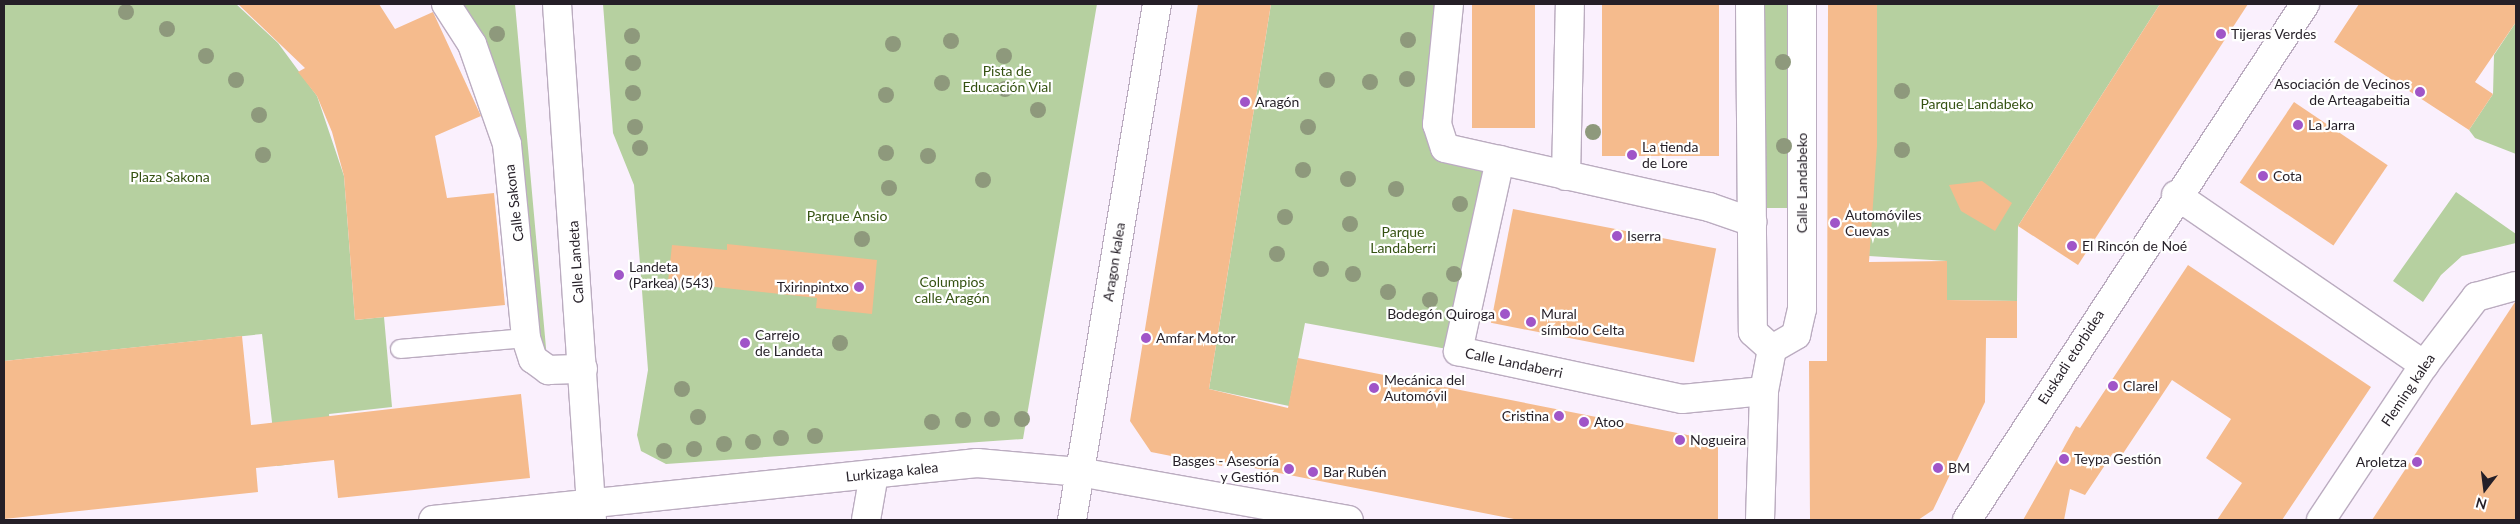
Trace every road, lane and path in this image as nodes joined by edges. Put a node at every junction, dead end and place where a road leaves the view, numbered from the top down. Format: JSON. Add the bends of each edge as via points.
{"nodes":[{"id":1,"x":446,"y":4,"type":"edge"},
{"id":2,"x":557,"y":4,"type":"edge"},
{"id":3,"x":1157,"y":4,"type":"edge"},
{"id":4,"x":1449,"y":4,"type":"edge"},
{"id":5,"x":1570,"y":4,"type":"edge"},
{"id":6,"x":1750,"y":4,"type":"edge"},
{"id":7,"x":1802,"y":4,"type":"edge"},
{"id":8,"x":2305,"y":4,"type":"edge"},
{"id":9,"x":1500,"y":160,"type":"junction"},
{"id":10,"x":1566,"y":176,"type":"junction"},
{"id":11,"x":2176,"y":195,"type":"junction"},
{"id":12,"x":1752,"y":222,"type":"junction"},
{"id":13,"x":2516,"y":286,"type":"edge"},
{"id":14,"x":526,"y":338,"type":"junction"},
{"id":15,"x":400,"y":348,"type":"dead end"},
{"id":16,"x":1772,"y":349,"type":"junction"},
{"id":17,"x":2424,"y":365,"type":"junction"},
{"id":18,"x":583,"y":369,"type":"junction"},
{"id":19,"x":1764,"y":391,"type":"junction"},
{"id":20,"x":1080,"y":472,"type":"junction"},
{"id":21,"x":874,"y":474,"type":"junction"},
{"id":22,"x":591,"y":512,"type":"edge"},
{"id":23,"x":433,"y":520,"type":"edge"},
{"id":24,"x":866,"y":520,"type":"edge"},
{"id":25,"x":1072,"y":520,"type":"edge"},
{"id":26,"x":1349,"y":520,"type":"edge"},
{"id":27,"x":1760,"y":520,"type":"edge"},
{"id":28,"x":1967,"y":520,"type":"edge"},
{"id":29,"x":2320,"y":520,"type":"edge"}],
"edges":[{"from":1,"to":14,"type":"street","name":"Calle Sakona","via":[[472,44],[507,144]]},
{"from":2,"to":18,"type":"street","name":"Calle Landeta"},
{"from":3,"to":20,"type":"street","name":"Aragon kalea"},
{"from":4,"to":9,"type":"street","via":[[1437,124],[1445,148]]},
{"from":5,"to":10,"type":"street"},
{"from":6,"to":12,"type":"street"},
{"from":7,"to":16,"type":"street","name":"Calle Landabeko","via":[[1802,309],[1796,335]]},
{"from":8,"to":11,"type":"street","name":"Euskadi etorbidea"},
{"from":9,"to":10,"type":"street"},
{"from":9,"to":19,"type":"street","name":"Calle Landaberri","via":[[1458,351],[1682,399]]},
{"from":10,"to":12,"type":"street","via":[[1709,207]]},
{"from":11,"to":17,"type":"street"},
{"from":11,"to":28,"type":"street","name":"Euskadi etorbidea"},
{"from":12,"to":16,"type":"street","via":[[1753,332]]},
{"from":13,"to":17,"type":"street","name":"Fleming kalea","via":[[2476,297]]},
{"from":14,"to":15,"type":"lane"},
{"from":14,"to":18,"type":"street","name":"Calle Sakona","via":[[539,366]]},
{"from":16,"to":19,"type":"street"},
{"from":17,"to":29,"type":"street","name":"Fleming kalea"},
{"from":18,"to":22,"type":"street","name":"Calle Landeta"},
{"from":19,"to":27,"type":"street"},
{"from":20,"to":21,"type":"street","name":"Lurkizaga kalea","via":[[977,463]]},
{"from":20,"to":25,"type":"street","name":"Aragon kalea"},
{"from":20,"to":26,"type":"street","name":"Lurkizaga kalea"},
{"from":21,"to":22,"type":"street","name":"Lurkizaga kalea"},
{"from":21,"to":24,"type":"street"},
{"from":22,"to":23,"type":"street","name":"Lurkizaga kalea"}]}
